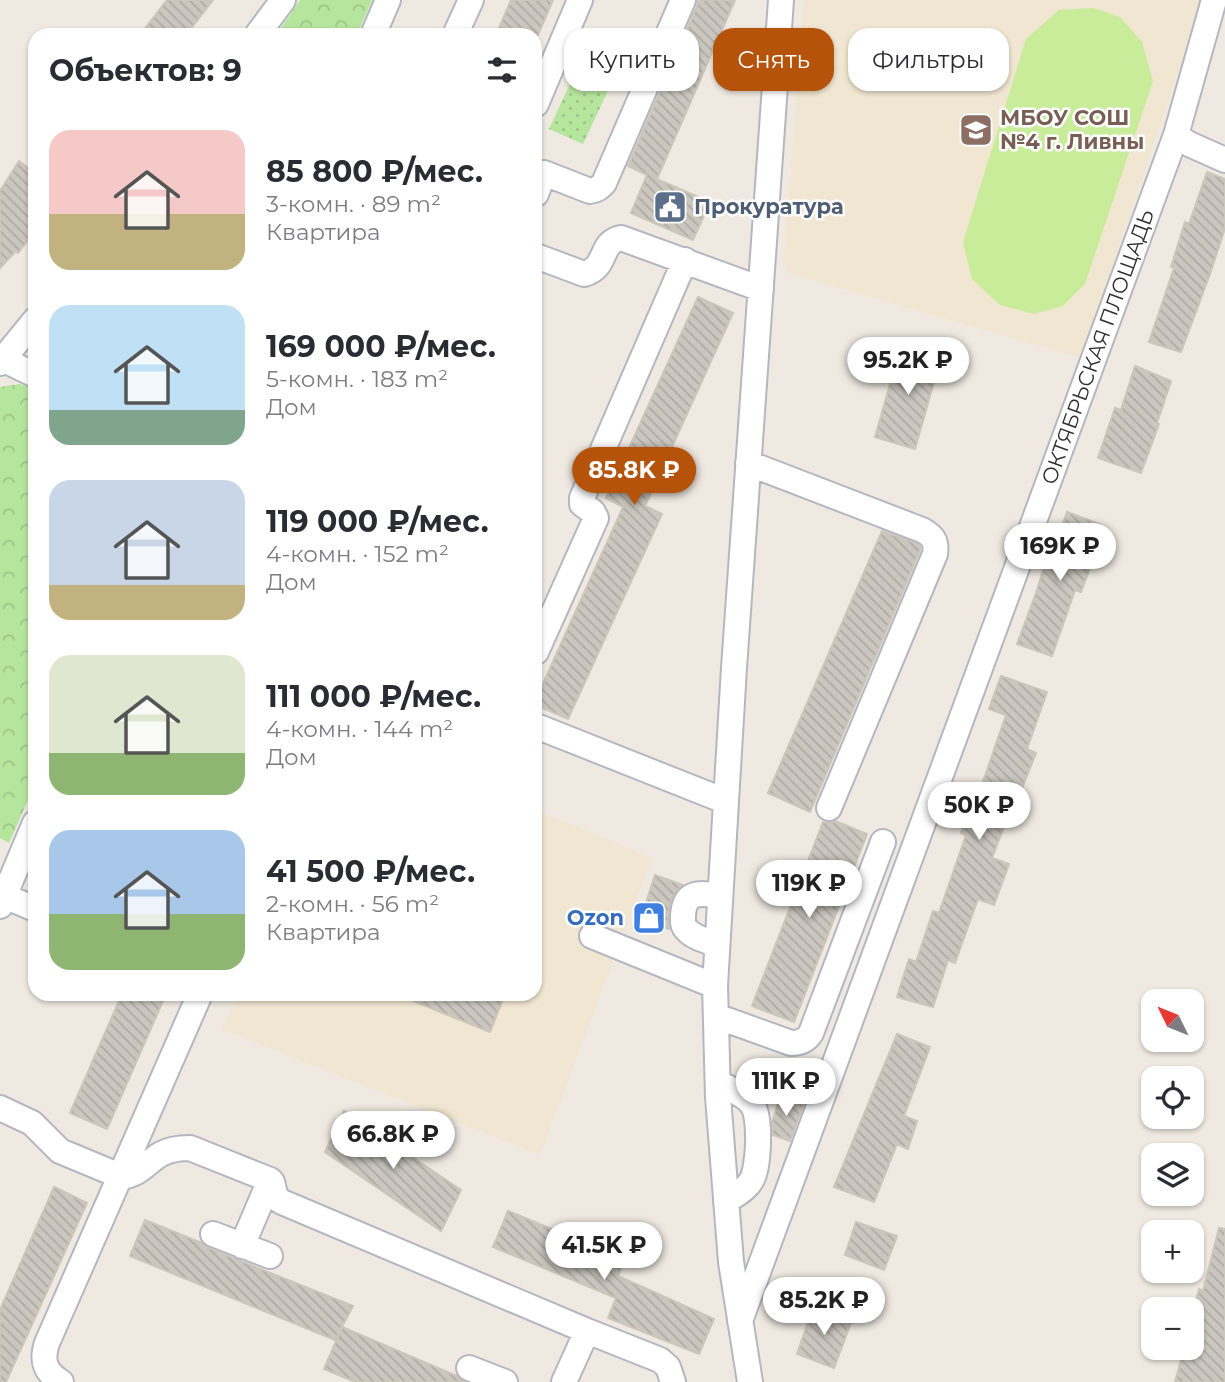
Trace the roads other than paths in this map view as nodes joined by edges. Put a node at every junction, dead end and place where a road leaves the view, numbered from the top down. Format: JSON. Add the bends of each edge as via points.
{"nodes":[{"id":1,"x":283,"y":0,"type":"edge"},
{"id":2,"x":388,"y":0,"type":"edge"},
{"id":3,"x":471,"y":0,"type":"edge"},
{"id":4,"x":580,"y":0,"type":"edge"},
{"id":5,"x":683,"y":0,"type":"edge"},
{"id":6,"x":781,"y":0,"type":"edge"},
{"id":7,"x":1214,"y":0,"type":"edge"},
{"id":8,"x":262,"y":28,"type":"edge"},
{"id":9,"x":376,"y":28,"type":"edge"},
{"id":10,"x":458,"y":28,"type":"edge"},
{"id":11,"x":542,"y":90,"type":"edge"},
{"id":12,"x":1175,"y":135,"type":"junction"},
{"id":13,"x":1225,"y":160,"type":"edge"},
{"id":14,"x":542,"y":179,"type":"edge"},
{"id":15,"x":542,"y":258,"type":"edge"},
{"id":16,"x":685,"y":260,"type":"junction"},
{"id":17,"x":761,"y":289,"type":"junction"},
{"id":18,"x":28,"y":328,"type":"edge"},
{"id":19,"x":1,"y":360,"type":"edge"},
{"id":20,"x":28,"y":372,"type":"edge"},
{"id":21,"x":748,"y":463,"type":"junction"},
{"id":22,"x":542,"y":639,"type":"edge"},
{"id":23,"x":542,"y":728,"type":"edge"},
{"id":24,"x":725,"y":801,"type":"junction"},
{"id":25,"x":829,"y":808,"type":"dead end"},
{"id":26,"x":28,"y":840,"type":"edge"},
{"id":27,"x":883,"y":842,"type":"dead end"},
{"id":28,"x":720,"y":896,"type":"junction"},
{"id":29,"x":2,"y":901,"type":"edge"},
{"id":30,"x":28,"y":907,"type":"edge"},
{"id":31,"x":592,"y":936,"type":"dead end"},
{"id":32,"x":717,"y":945,"type":"junction"},
{"id":33,"x":715,"y":986,"type":"junction"},
{"id":34,"x":197,"y":1001,"type":"edge"},
{"id":35,"x":716,"y":1016,"type":"junction"},
{"id":36,"x":718,"y":1082,"type":"junction"},
{"id":37,"x":0,"y":1108,"type":"edge"},
{"id":38,"x":120,"y":1176,"type":"junction"},
{"id":39,"x":270,"y":1180,"type":"junction"},
{"id":40,"x":726,"y":1202,"type":"junction"},
{"id":41,"x":213,"y":1234,"type":"dead end"},
{"id":42,"x":242,"y":1246,"type":"junction"},
{"id":43,"x":270,"y":1256,"type":"dead end"},
{"id":44,"x":740,"y":1321,"type":"junction"},
{"id":45,"x":587,"y":1331,"type":"junction"},
{"id":46,"x":469,"y":1368,"type":"dead end"},
{"id":47,"x":61,"y":1382,"type":"edge"},
{"id":48,"x":505,"y":1382,"type":"edge"},
{"id":49,"x":564,"y":1382,"type":"edge"},
{"id":50,"x":673,"y":1382,"type":"edge"},
{"id":51,"x":750,"y":1382,"type":"edge"}],
"edges":[{"from":1,"to":8,"type":"street"},
{"from":2,"to":9,"type":"street"},
{"from":3,"to":10,"type":"street"},
{"from":4,"to":11,"type":"street"},
{"from":5,"to":14,"type":"street","via":[[604,183],[590,191]]},
{"from":6,"to":17,"type":"street"},
{"from":7,"to":12,"type":"street","name":"ОКТЯБРЬСКАЯ ПЛОЩАДЬ"},
{"from":12,"to":13,"type":"street"},
{"from":12,"to":44,"type":"street","name":"ОКТЯБРЬСКАЯ ПЛОЩАДЬ"},
{"from":15,"to":16,"type":"street","via":[[584,274],[596,269],[608,245],[621,238]]},
{"from":16,"to":17,"type":"street"},
{"from":16,"to":22,"type":"street","via":[[582,498],[596,518]]},
{"from":17,"to":21,"type":"street"},
{"from":18,"to":19,"type":"street"},
{"from":19,"to":20,"type":"street"},
{"from":21,"to":24,"type":"street"},
{"from":21,"to":25,"type":"street","via":[[922,530],[936,544]]},
{"from":23,"to":24,"type":"street"},
{"from":24,"to":28,"type":"street"},
{"from":26,"to":29,"type":"street"},
{"from":27,"to":35,"type":"street","via":[[806,1039],[791,1043]]},
{"from":28,"to":32,"type":"street"},
{"from":28,"to":32,"type":"street","via":[[691,896],[684,905],[683,921],[691,934]]},
{"from":29,"to":30,"type":"street"},
{"from":31,"to":33,"type":"street"},
{"from":32,"to":33,"type":"street"},
{"from":33,"to":35,"type":"street"},
{"from":34,"to":38,"type":"street"},
{"from":35,"to":36,"type":"street"},
{"from":36,"to":40,"type":"street"},
{"from":36,"to":40,"type":"street","via":[[749,1101],[757,1119],[755,1174],[748,1186]]},
{"from":37,"to":38,"type":"street","via":[[32,1123],[60,1150]]},
{"from":38,"to":39,"type":"street","via":[[132,1175],[172,1149],[190,1148]]},
{"from":38,"to":47,"type":"street","via":[[45,1348],[44,1364]]},
{"from":39,"to":42,"type":"street"},
{"from":39,"to":45,"type":"street","via":[[278,1200]]},
{"from":40,"to":44,"type":"street"},
{"from":41,"to":42,"type":"street"},
{"from":42,"to":43,"type":"street"},
{"from":44,"to":51,"type":"street"},
{"from":45,"to":49,"type":"street"},
{"from":45,"to":50,"type":"street","via":[[660,1360]]},
{"from":46,"to":48,"type":"street"}]}
